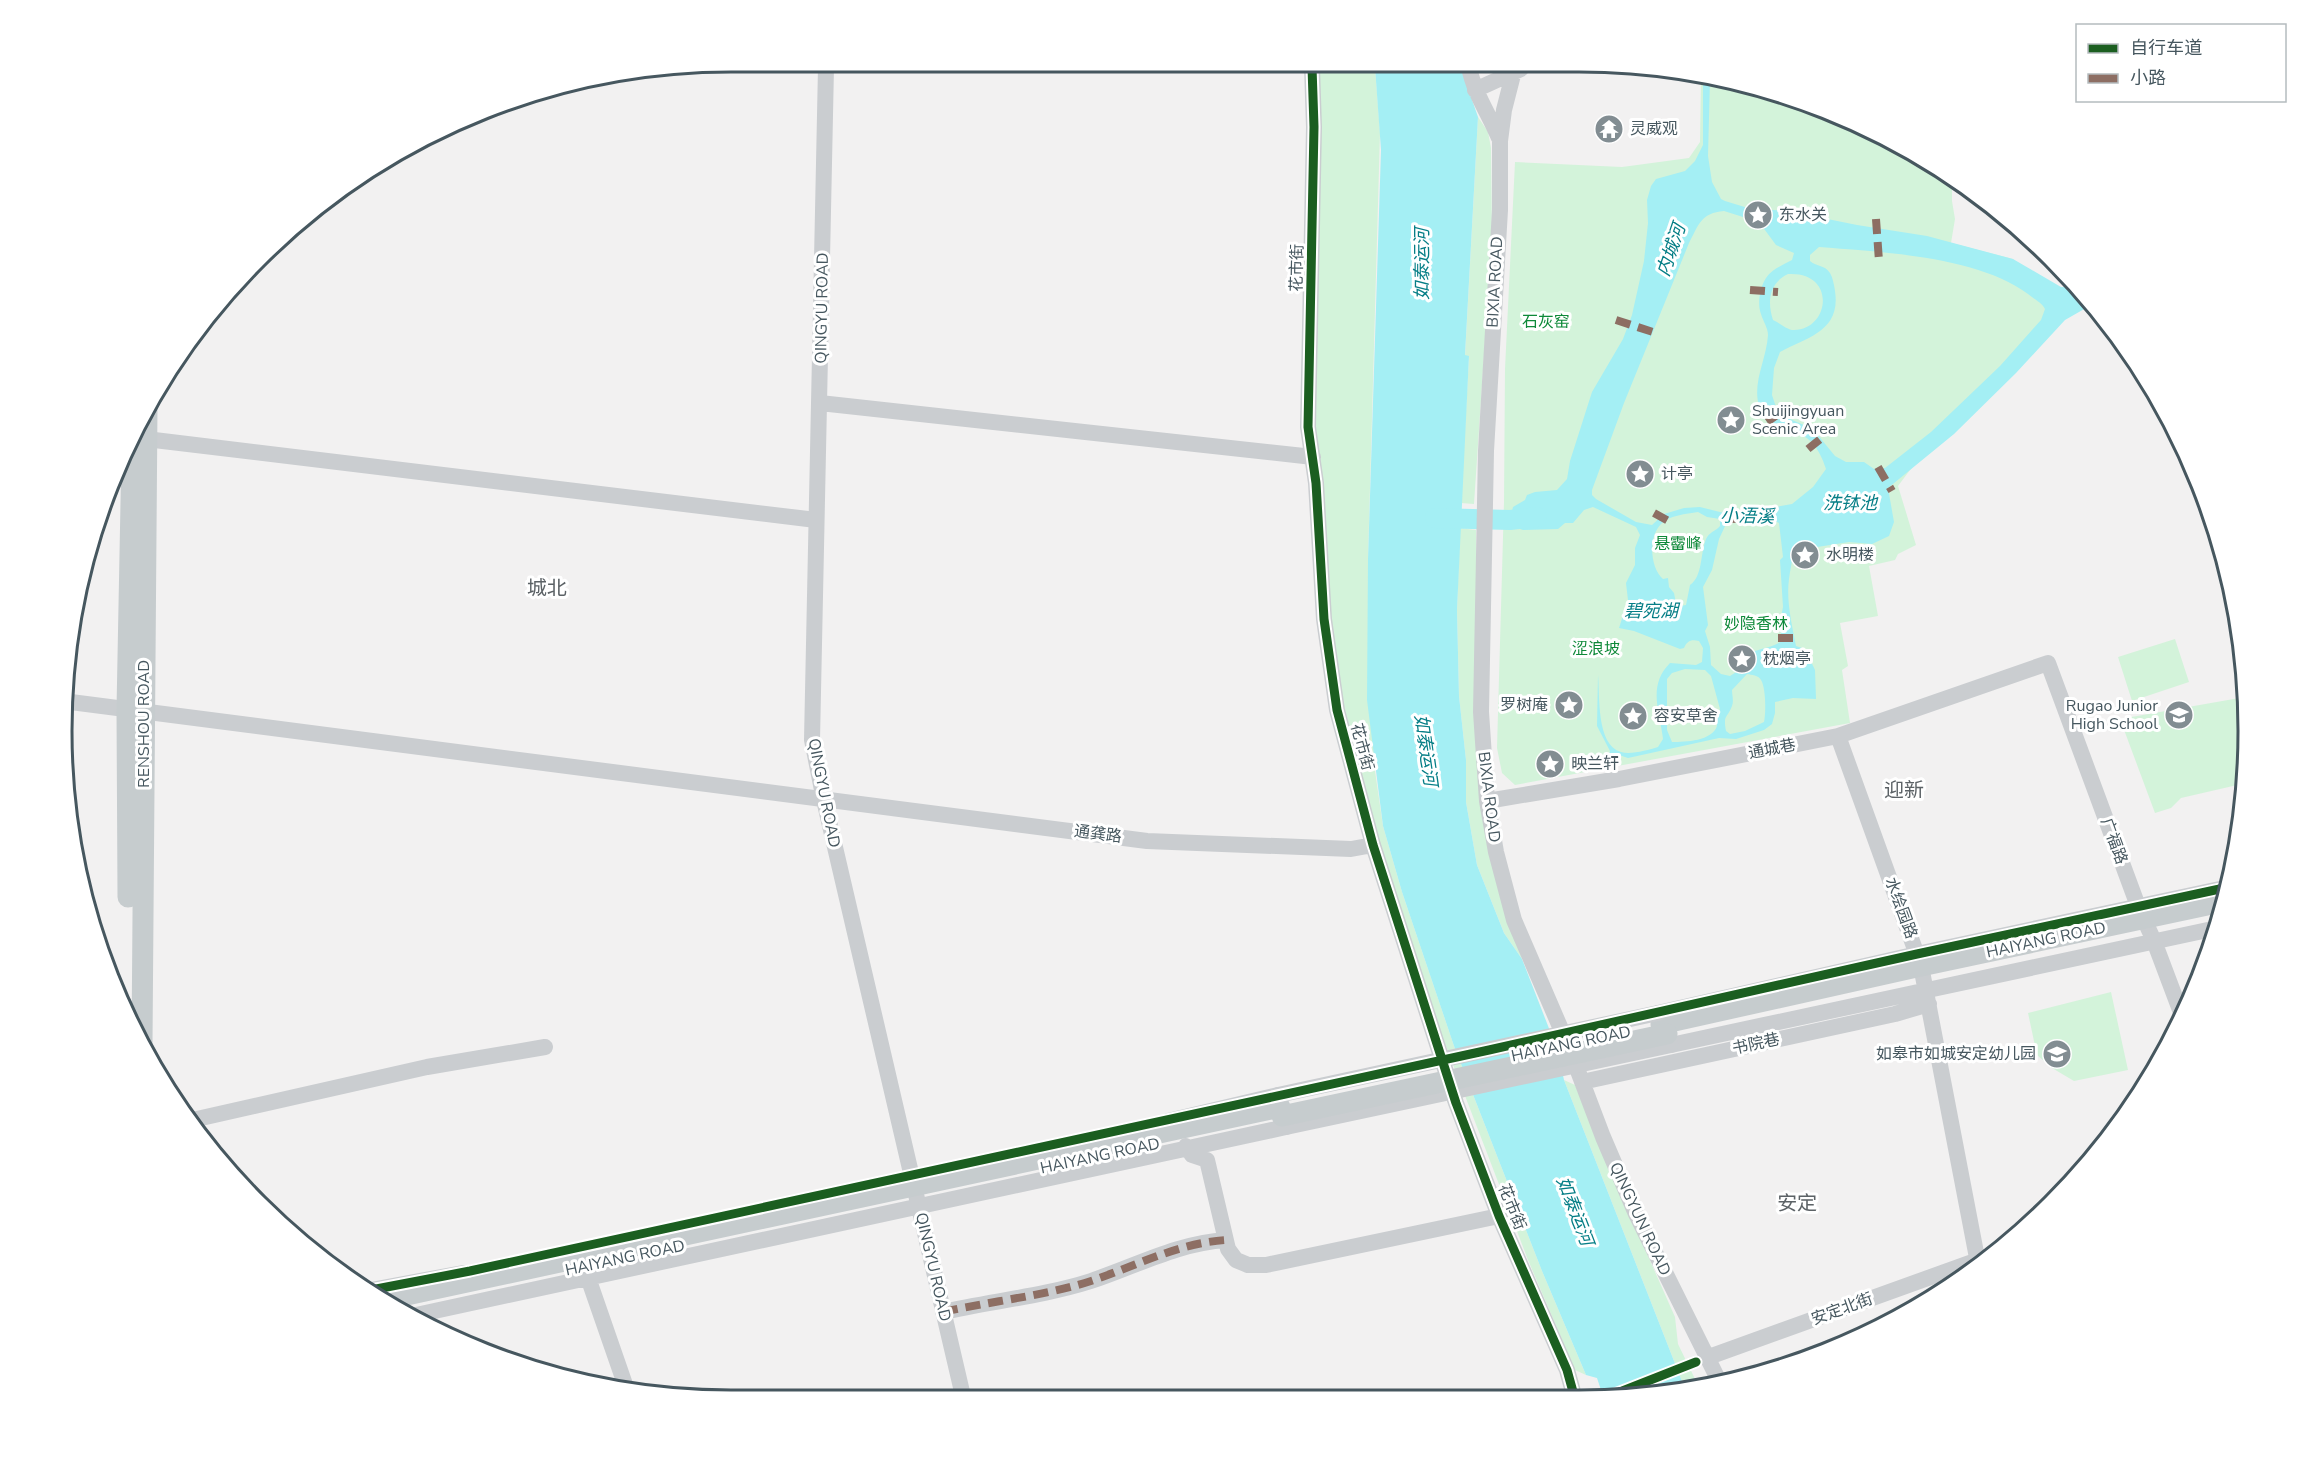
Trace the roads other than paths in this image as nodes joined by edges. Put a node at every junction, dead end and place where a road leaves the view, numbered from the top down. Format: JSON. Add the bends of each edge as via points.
{"nodes":[{"id":1,"x":826,"y":72,"type":"edge"},
{"id":2,"x":1312,"y":72,"type":"edge"},
{"id":3,"x":1504,"y":72,"type":"edge"},
{"id":4,"x":1517,"y":72,"type":"edge"},
{"id":5,"x":1472,"y":79,"type":"edge"},
{"id":6,"x":1500,"y":141,"type":"junction"},
{"id":7,"x":820,"y":403,"type":"junction"},
{"id":8,"x":140,"y":439,"type":"edge"},
{"id":9,"x":139,"y":442,"type":"edge"},
{"id":10,"x":1312,"y":457,"type":"junction"},
{"id":11,"x":816,"y":520,"type":"junction"},
{"id":12,"x":2048,"y":663,"type":"joint"},
{"id":13,"x":73,"y":702,"type":"edge"},
{"id":14,"x":135,"y":710,"type":"junction"},
{"id":15,"x":1838,"y":736,"type":"junction"},
{"id":16,"x":824,"y":800,"type":"junction"},
{"id":17,"x":1486,"y":801,"type":"junction"},
{"id":18,"x":1373,"y":845,"type":"junction"},
{"id":19,"x":2218,"y":892,"type":"edge"},
{"id":20,"x":2215,"y":904,"type":"edge"},
{"id":21,"x":2211,"y":916,"type":"edge"},
{"id":22,"x":2147,"y":924,"type":"junction"},
{"id":23,"x":2208,"y":927,"type":"edge"},
{"id":24,"x":1924,"y":979,"type":"junction"},
{"id":25,"x":129,"y":999,"type":"edge"},
{"id":26,"x":2178,"y":1005,"type":"edge"},
{"id":27,"x":142,"y":1025,"type":"edge"},
{"id":28,"x":545,"y":1047,"type":"dead end"},
{"id":29,"x":1570,"y":1050,"type":"joint"},
{"id":30,"x":1582,"y":1082,"type":"junction"},
{"id":31,"x":198,"y":1119,"type":"edge"},
{"id":32,"x":1183,"y":1133,"type":"junction"},
{"id":33,"x":915,"y":1190,"type":"junction"},
{"id":34,"x":1499,"y":1216,"type":"junction"},
{"id":35,"x":1226,"y":1240,"type":"junction"},
{"id":36,"x":1980,"y":1254,"type":"edge"},
{"id":37,"x":1965,"y":1265,"type":"edge"},
{"id":38,"x":586,"y":1272,"type":"junction"},
{"id":39,"x":380,"y":1288,"type":"edge"},
{"id":40,"x":394,"y":1298,"type":"edge"},
{"id":41,"x":408,"y":1306,"type":"edge"},
{"id":42,"x":943,"y":1312,"type":"junction"},
{"id":43,"x":423,"y":1313,"type":"edge"},
{"id":44,"x":1706,"y":1358,"type":"junction"},
{"id":45,"x":1716,"y":1375,"type":"edge"},
{"id":46,"x":624,"y":1381,"type":"edge"},
{"id":47,"x":962,"y":1390,"type":"edge"},
{"id":48,"x":1573,"y":1390,"type":"edge"}],
"edges":[{"from":1,"to":7,"type":"street","name":"QINGYU ROAD"},
{"from":2,"to":10,"type":"street","name":"花市街","via":[[1308,427]]},
{"from":3,"to":5,"type":"street"},
{"from":4,"to":6,"type":"street","name":"BIXIA ROAD","via":[[1504,110]]},
{"from":5,"to":6,"type":"street"},
{"from":6,"to":17,"type":"street","name":"BIXIA ROAD","via":[[1500,210],[1483,530],[1481,712]]},
{"from":7,"to":10,"type":"street"},
{"from":7,"to":11,"type":"street","name":"QINGYU ROAD"},
{"from":8,"to":11,"type":"street"},
{"from":9,"to":14,"type":"main road","name":"RENSHOU ROAD"},
{"from":10,"to":18,"type":"street","name":"花市街","via":[[1330,674]]},
{"from":11,"to":16,"type":"street","name":"QINGYU ROAD","via":[[811,721]]},
{"from":12,"to":15,"type":"street","name":"通城巷"},
{"from":12,"to":22,"type":"street","name":"广福路"},
{"from":13,"to":14,"type":"street","name":"通龚路"},
{"from":14,"to":16,"type":"street","name":"通龚路"},
{"from":14,"to":25,"type":"main road","name":"RENSHOU ROAD"},
{"from":14,"to":27,"type":"main road","name":"RENSHOU ROAD"},
{"from":15,"to":17,"type":"street","name":"通城巷"},
{"from":15,"to":24,"type":"street","name":"水绘园路"},
{"from":16,"to":18,"type":"street","name":"通龚路","via":[[1147,841],[1351,849]]},
{"from":16,"to":33,"type":"street","name":"QINGYU ROAD"},
{"from":17,"to":29,"type":"street","name":"BIXIA ROAD","via":[[1514,920]]},
{"from":18,"to":34,"type":"street","name":"花市街","via":[[1452,1093]]},
{"from":19,"to":22,"type":"street"},
{"from":20,"to":22,"type":"main road","name":"HAIYANG ROAD"},
{"from":21,"to":22,"type":"main road","name":"HAIYANG ROAD"},
{"from":22,"to":23,"type":"street"},
{"from":22,"to":24,"type":"main road","name":"HAIYANG ROAD"},
{"from":22,"to":26,"type":"street","name":"广福路"},
{"from":24,"to":30,"type":"street","name":"书院巷","via":[[1895,1014]]},
{"from":24,"to":32,"type":"main road","name":"HAIYANG ROAD","bridge":true,"via":[[1664,1029]]},
{"from":24,"to":36,"type":"street","name":"水绘园路"},
{"from":28,"to":31,"type":"street","via":[[427,1067]]},
{"from":29,"to":30,"type":"street","name":"QINGYUN ROAD"},
{"from":30,"to":44,"type":"street","name":"QINGYUN ROAD","via":[[1636,1214]]},
{"from":32,"to":33,"type":"main road","name":"HAIYANG ROAD"},
{"from":32,"to":35,"type":"street","name":"花市街","via":[[1192,1155],[1207,1160]]},
{"from":33,"to":38,"type":"main road","name":"HAIYANG ROAD"},
{"from":33,"to":39,"type":"street"},
{"from":33,"to":40,"type":"main road","name":"HAIYANG ROAD"},
{"from":33,"to":42,"type":"street","name":"QINGYU ROAD"},
{"from":34,"to":35,"type":"street","name":"花市街","via":[[1266,1265],[1236,1260]]},
{"from":34,"to":48,"type":"street","name":"花市街"},
{"from":35,"to":42,"type":"street","via":[[1166,1252],[1089,1282]]},
{"from":37,"to":44,"type":"street","name":"安定北街"},
{"from":38,"to":41,"type":"main road","name":"HAIYANG ROAD"},
{"from":38,"to":43,"type":"street"},
{"from":38,"to":46,"type":"street"},
{"from":42,"to":47,"type":"street","name":"QINGYU ROAD"},
{"from":44,"to":45,"type":"street","name":"QINGYUN ROAD"}]}
